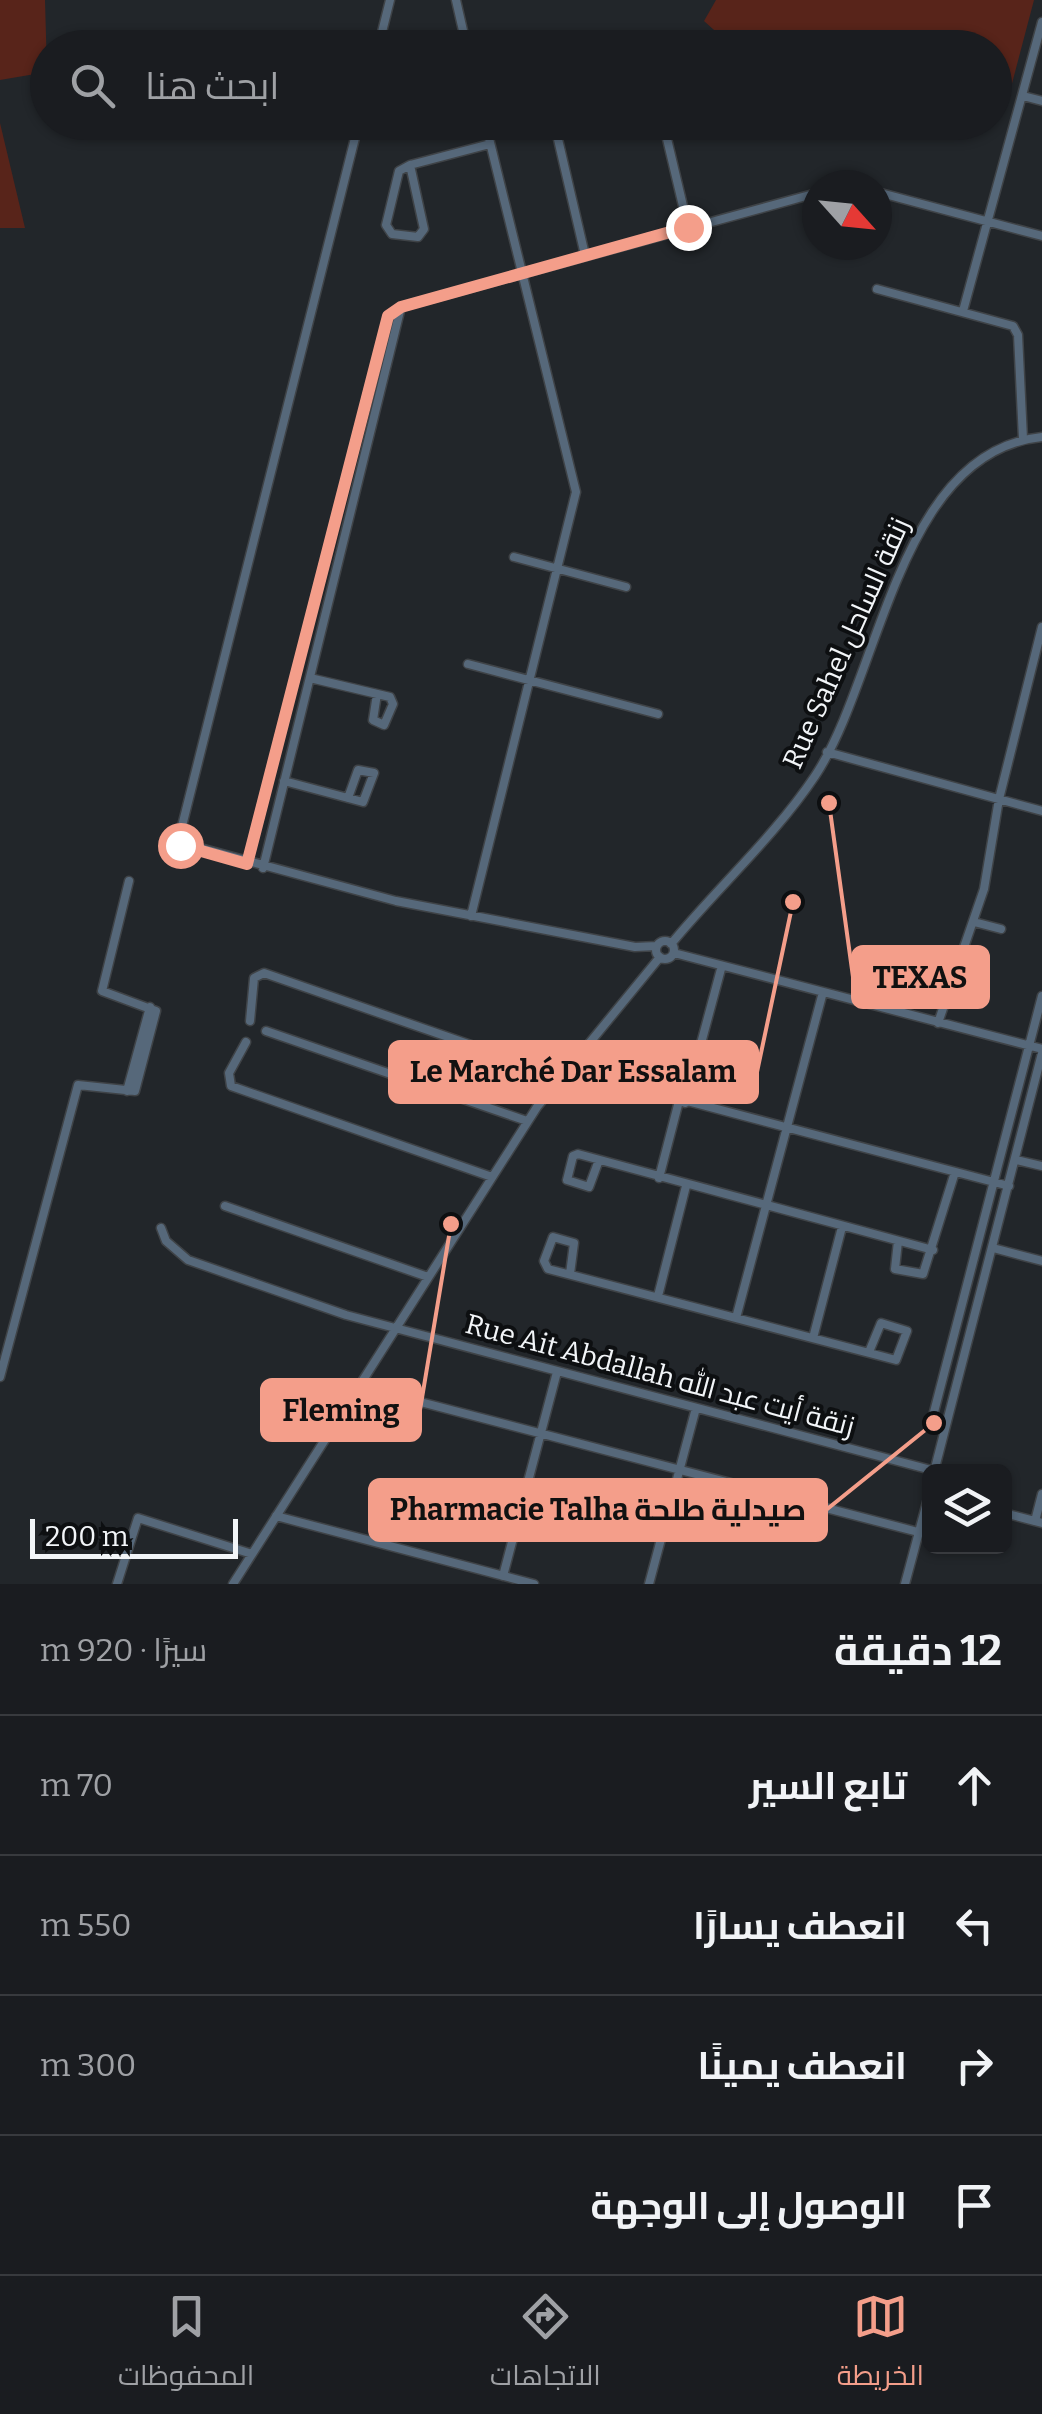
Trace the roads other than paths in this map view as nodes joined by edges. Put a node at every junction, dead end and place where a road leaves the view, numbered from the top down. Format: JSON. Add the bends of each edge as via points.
{"nodes":[{"id":1,"x":390,"y":0,"type":"edge"},
{"id":2,"x":456,"y":0,"type":"edge"},
{"id":3,"x":1042,"y":22,"type":"edge"},
{"id":4,"x":382,"y":30,"type":"edge"},
{"id":5,"x":463,"y":30,"type":"edge"},
{"id":6,"x":1023,"y":96,"type":"junction"},
{"id":7,"x":1042,"y":101,"type":"edge"},
{"id":8,"x":1012,"y":121,"type":"edge"},
{"id":9,"x":354,"y":140,"type":"edge"},
{"id":10,"x":489,"y":140,"type":"edge"},
{"id":11,"x":558,"y":140,"type":"edge"},
{"id":12,"x":667,"y":140,"type":"edge"},
{"id":13,"x":1007,"y":140,"type":"edge"},
{"id":14,"x":490,"y":144,"type":"junction"},
{"id":15,"x":410,"y":165,"type":"junction"},
{"id":16,"x":892,"y":196,"type":"edge"},
{"id":17,"x":802,"y":197,"type":"edge"},
{"id":18,"x":987,"y":221,"type":"junction"},
{"id":19,"x":688,"y":227,"type":"junction"},
{"id":20,"x":1042,"y":236,"type":"edge"},
{"id":21,"x":585,"y":254,"type":"junction"},
{"id":22,"x":521,"y":272,"type":"junction"},
{"id":23,"x":876,"y":289,"type":"dead end"},
{"id":24,"x":401,"y":307,"type":"junction"},
{"id":25,"x":963,"y":311,"type":"junction"},
{"id":26,"x":1042,"y":436,"type":"edge"},
{"id":27,"x":1023,"y":439,"type":"junction"},
{"id":28,"x":514,"y":557,"type":"dead end"},
{"id":29,"x":558,"y":568,"type":"junction"},
{"id":30,"x":626,"y":587,"type":"dead end"},
{"id":31,"x":1042,"y":626,"type":"edge"},
{"id":32,"x":308,"y":630,"type":"junction"},
{"id":33,"x":321,"y":635,"type":"junction"},
{"id":34,"x":468,"y":664,"type":"dead end"},
{"id":35,"x":310,"y":678,"type":"junction"},
{"id":36,"x":531,"y":681,"type":"junction"},
{"id":37,"x":377,"y":694,"type":"dead end"},
{"id":38,"x":658,"y":714,"type":"dead end"},
{"id":39,"x":827,"y":752,"type":"junction"},
{"id":40,"x":284,"y":781,"type":"junction"},
{"id":41,"x":348,"y":798,"type":"junction"},
{"id":42,"x":999,"y":799,"type":"junction"},
{"id":43,"x":1042,"y":812,"type":"edge"},
{"id":44,"x":247,"y":864,"type":"junction"},
{"id":45,"x":263,"y":868,"type":"junction"},
{"id":46,"x":129,"y":881,"type":"dead end"},
{"id":47,"x":470,"y":916,"type":"junction"},
{"id":48,"x":974,"y":922,"type":"junction"},
{"id":49,"x":1001,"y":929,"type":"dead end"},
{"id":50,"x":658,"y":946,"type":"junction"},
{"id":51,"x":672,"y":948,"type":"junction"},
{"id":52,"x":660,"y":957,"type":"junction"},
{"id":53,"x":720,"y":968,"type":"junction"},
{"id":54,"x":823,"y":992,"type":"junction"},
{"id":55,"x":1042,"y":996,"type":"edge"},
{"id":56,"x":250,"y":1021,"type":"dead end"},
{"id":57,"x":938,"y":1023,"type":"junction"},
{"id":58,"x":266,"y":1031,"type":"dead end"},
{"id":59,"x":246,"y":1042,"type":"dead end"},
{"id":60,"x":1029,"y":1046,"type":"junction"},
{"id":61,"x":1042,"y":1056,"type":"edge"},
{"id":62,"x":563,"y":1072,"type":"junction"},
{"id":63,"x":682,"y":1102,"type":"junction"},
{"id":64,"x":527,"y":1121,"type":"junction"},
{"id":65,"x":784,"y":1128,"type":"junction"},
{"id":66,"x":599,"y":1160,"type":"junction"},
{"id":67,"x":1016,"y":1160,"type":"junction"},
{"id":68,"x":1042,"y":1166,"type":"edge"},
{"id":69,"x":955,"y":1172,"type":"junction"},
{"id":70,"x":492,"y":1176,"type":"junction"},
{"id":71,"x":659,"y":1178,"type":"junction"},
{"id":72,"x":996,"y":1182,"type":"junction"},
{"id":73,"x":686,"y":1186,"type":"junction"},
{"id":74,"x":1009,"y":1186,"type":"junction"},
{"id":75,"x":225,"y":1206,"type":"dead end"},
{"id":76,"x":766,"y":1206,"type":"junction"},
{"id":77,"x":842,"y":1226,"type":"junction"},
{"id":78,"x":161,"y":1228,"type":"dead end"},
{"id":79,"x":898,"y":1241,"type":"junction"},
{"id":80,"x":993,"y":1248,"type":"junction"},
{"id":81,"x":933,"y":1250,"type":"junction"},
{"id":82,"x":1042,"y":1260,"type":"edge"},
{"id":83,"x":570,"y":1274,"type":"junction"},
{"id":84,"x":428,"y":1277,"type":"junction"},
{"id":85,"x":658,"y":1296,"type":"junction"},
{"id":86,"x":736,"y":1318,"type":"junction"},
{"id":87,"x":395,"y":1329,"type":"junction"},
{"id":88,"x":813,"y":1338,"type":"junction"},
{"id":89,"x":869,"y":1352,"type":"junction"},
{"id":90,"x":557,"y":1372,"type":"junction"},
{"id":91,"x":0,"y":1378,"type":"edge"},
{"id":92,"x":359,"y":1386,"type":"junction"},
{"id":93,"x":696,"y":1408,"type":"junction"},
{"id":94,"x":934,"y":1412,"type":"dead end"},
{"id":95,"x":541,"y":1434,"type":"junction"},
{"id":96,"x":936,"y":1464,"type":"edge"},
{"id":97,"x":678,"y":1468,"type":"junction"},
{"id":98,"x":922,"y":1468,"type":"edge"},
{"id":99,"x":1042,"y":1494,"type":"edge"},
{"id":100,"x":276,"y":1516,"type":"junction"},
{"id":101,"x":1012,"y":1516,"type":"edge"},
{"id":102,"x":922,"y":1518,"type":"edge"},
{"id":103,"x":1038,"y":1522,"type":"edge"},
{"id":104,"x":918,"y":1532,"type":"junction"},
{"id":105,"x":252,"y":1554,"type":"junction"},
{"id":106,"x":503,"y":1576,"type":"junction"},
{"id":107,"x":117,"y":1584,"type":"edge"},
{"id":108,"x":233,"y":1584,"type":"edge"},
{"id":109,"x":534,"y":1584,"type":"edge"},
{"id":110,"x":649,"y":1584,"type":"edge"},
{"id":111,"x":905,"y":1584,"type":"edge"}],
"edges":[{"from":1,"to":4,"type":"street"},
{"from":2,"to":5,"type":"street"},
{"from":3,"to":6,"type":"street"},
{"from":6,"to":7,"type":"street"},
{"from":6,"to":8,"type":"street"},
{"from":9,"to":44,"type":"street","via":[[178,838],[183,846]]},
{"from":10,"to":14,"type":"street"},
{"from":11,"to":21,"type":"street"},
{"from":12,"to":19,"type":"street"},
{"from":13,"to":18,"type":"street"},
{"from":14,"to":15,"type":"street"},
{"from":14,"to":22,"type":"street"},
{"from":15,"to":15,"type":"street","via":[[399,172],[386,225],[392,234],[418,237],[424,229]]},
{"from":16,"to":18,"type":"street"},
{"from":17,"to":19,"type":"street"},
{"from":18,"to":20,"type":"street"},
{"from":18,"to":25,"type":"street"},
{"from":19,"to":21,"type":"street"},
{"from":21,"to":22,"type":"street"},
{"from":22,"to":24,"type":"street"},
{"from":22,"to":29,"type":"street","via":[[576,486]]},
{"from":23,"to":25,"type":"street"},
{"from":24,"to":32,"type":"street","via":[[385,321]]},
{"from":24,"to":33,"type":"street"},
{"from":25,"to":27,"type":"street","via":[[1016,330]]},
{"from":26,"to":27,"type":"street","name":"Rue Sahel زنقة الساحل"},
{"from":27,"to":39,"type":"street","name":"Rue Sahel زنقة الساحل","via":[[980,460],[938,500]]},
{"from":28,"to":29,"type":"street"},
{"from":29,"to":30,"type":"street"},
{"from":29,"to":36,"type":"street"},
{"from":31,"to":42,"type":"street"},
{"from":32,"to":33,"type":"street"},
{"from":32,"to":44,"type":"street"},
{"from":33,"to":35,"type":"street"},
{"from":34,"to":36,"type":"street"},
{"from":35,"to":37,"type":"street"},
{"from":35,"to":40,"type":"street"},
{"from":36,"to":38,"type":"street"},
{"from":36,"to":47,"type":"street"},
{"from":39,"to":42,"type":"street"},
{"from":39,"to":51,"type":"street","name":"Rue Sahel زنقة الساحل","via":[[812,780]]},
{"from":40,"to":41,"type":"street"},
{"from":40,"to":45,"type":"street"},
{"from":41,"to":41,"type":"street","via":[[366,800],[374,773],[360,768]]},
{"from":42,"to":43,"type":"street"},
{"from":42,"to":48,"type":"street"},
{"from":44,"to":45,"type":"street"},
{"from":45,"to":47,"type":"street"},
{"from":46,"to":91,"type":"street","via":[[102,991],[157,1014],[137,1088],[79,1084]]},
{"from":47,"to":50,"type":"street"},
{"from":48,"to":49,"type":"street"},
{"from":48,"to":57,"type":"street"},
{"from":50,"to":51,"type":"street"},
{"from":50,"to":52,"type":"street"},
{"from":51,"to":52,"type":"street"},
{"from":51,"to":53,"type":"street"},
{"from":52,"to":62,"type":"street"},
{"from":53,"to":54,"type":"street"},
{"from":53,"to":63,"type":"street"},
{"from":54,"to":57,"type":"street"},
{"from":54,"to":65,"type":"street"},
{"from":55,"to":60,"type":"street"},
{"from":56,"to":62,"type":"street","via":[[256,976],[277,977]]},
{"from":57,"to":60,"type":"street"},
{"from":58,"to":64,"type":"street"},
{"from":59,"to":70,"type":"street","via":[[229,1073],[231,1086]]},
{"from":60,"to":61,"type":"street"},
{"from":60,"to":72,"type":"street"},
{"from":61,"to":67,"type":"street"},
{"from":62,"to":63,"type":"street"},
{"from":62,"to":64,"type":"street"},
{"from":63,"to":65,"type":"street"},
{"from":63,"to":71,"type":"street"},
{"from":64,"to":70,"type":"street"},
{"from":65,"to":69,"type":"street"},
{"from":65,"to":76,"type":"street"},
{"from":66,"to":66,"type":"street","via":[[589,1187],[566,1180],[574,1154]]},
{"from":66,"to":71,"type":"street"},
{"from":67,"to":68,"type":"street"},
{"from":67,"to":74,"type":"street"},
{"from":69,"to":72,"type":"street"},
{"from":69,"to":81,"type":"street"},
{"from":70,"to":84,"type":"street"},
{"from":71,"to":73,"type":"street"},
{"from":72,"to":74,"type":"street"},
{"from":72,"to":94,"type":"street"},
{"from":73,"to":76,"type":"street"},
{"from":73,"to":85,"type":"street"},
{"from":74,"to":80,"type":"street"},
{"from":75,"to":84,"type":"street"},
{"from":76,"to":77,"type":"street"},
{"from":76,"to":86,"type":"street"},
{"from":77,"to":79,"type":"street"},
{"from":77,"to":88,"type":"street"},
{"from":78,"to":87,"type":"street","name":"Rue Ait Abdallah زنقة أيت عبد الله","via":[[170,1247],[194,1262]]},
{"from":79,"to":81,"type":"street"},
{"from":79,"to":81,"type":"street","via":[[894,1267],[918,1276]]},
{"from":80,"to":82,"type":"street"},
{"from":80,"to":96,"type":"street"},
{"from":83,"to":83,"type":"street","via":[[574,1244],[552,1237],[544,1266]]},
{"from":83,"to":85,"type":"street"},
{"from":84,"to":87,"type":"street"},
{"from":85,"to":86,"type":"street"},
{"from":86,"to":88,"type":"street"},
{"from":87,"to":90,"type":"street","name":"Rue Ait Abdallah زنقة أيت عبد الله"},
{"from":87,"to":92,"type":"street"},
{"from":88,"to":89,"type":"street"},
{"from":89,"to":89,"type":"street","via":[[898,1360],[907,1332],[881,1324]]},
{"from":90,"to":93,"type":"street","name":"Rue Ait Abdallah زنقة أيت عبد الله"},
{"from":90,"to":95,"type":"street"},
{"from":92,"to":95,"type":"street"},
{"from":92,"to":100,"type":"street"},
{"from":93,"to":97,"type":"street"},
{"from":93,"to":98,"type":"street","name":"Rue Ait Abdallah زنقة أيت عبد الله"},
{"from":95,"to":97,"type":"street"},
{"from":95,"to":106,"type":"street"},
{"from":97,"to":104,"type":"street"},
{"from":97,"to":110,"type":"street"},
{"from":99,"to":103,"type":"street"},
{"from":100,"to":105,"type":"street"},
{"from":100,"to":106,"type":"street"},
{"from":101,"to":103,"type":"street"},
{"from":102,"to":104,"type":"street"},
{"from":104,"to":111,"type":"street"},
{"from":105,"to":107,"type":"street","via":[[138,1518]]},
{"from":105,"to":108,"type":"street"},
{"from":106,"to":109,"type":"street"}]}
